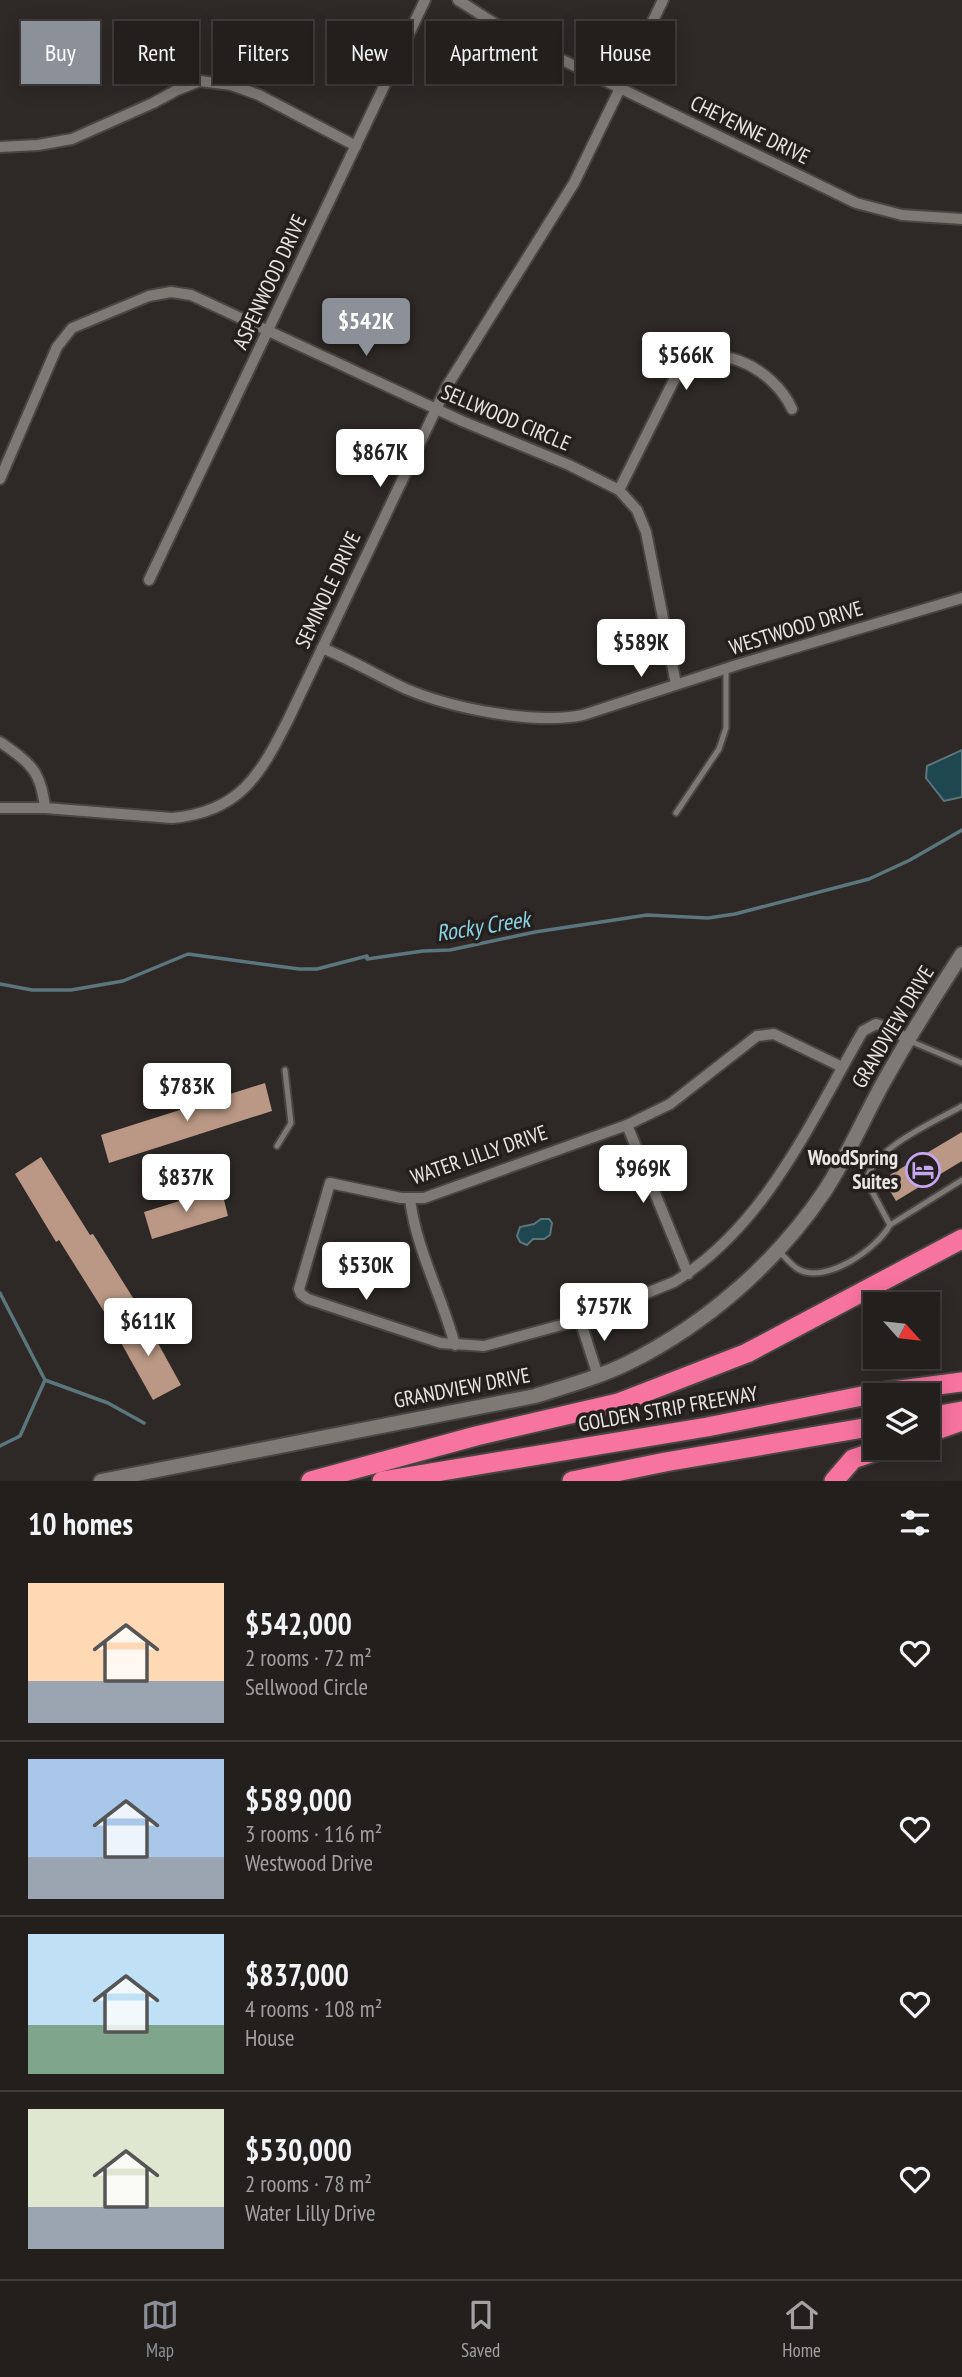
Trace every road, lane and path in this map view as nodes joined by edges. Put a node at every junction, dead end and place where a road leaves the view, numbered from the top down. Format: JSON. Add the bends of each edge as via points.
{"nodes":[{"id":1,"x":425,"y":0,"type":"edge"},
{"id":2,"x":458,"y":0,"type":"edge"},
{"id":3,"x":663,"y":0,"type":"edge"},
{"id":4,"x":621,"y":88,"type":"junction"},
{"id":5,"x":356,"y":146,"type":"junction"},
{"id":6,"x":0,"y":148,"type":"edge"},
{"id":7,"x":962,"y":219,"type":"edge"},
{"id":8,"x":269,"y":331,"type":"junction"},
{"id":9,"x":436,"y":409,"type":"junction"},
{"id":10,"x":792,"y":409,"type":"dead end"},
{"id":11,"x":0,"y":479,"type":"edge"},
{"id":12,"x":619,"y":490,"type":"junction"},
{"id":13,"x":149,"y":580,"type":"dead end"},
{"id":14,"x":962,"y":598,"type":"edge"},
{"id":15,"x":322,"y":648,"type":"junction"},
{"id":16,"x":726,"y":668,"type":"junction"},
{"id":17,"x":676,"y":684,"type":"junction"},
{"id":18,"x":0,"y":742,"type":"edge"},
{"id":19,"x":0,"y":808,"type":"edge"},
{"id":20,"x":45,"y":808,"type":"junction"},
{"id":21,"x":676,"y":813,"type":"dead end"},
{"id":22,"x":962,"y":954,"type":"edge"},
{"id":23,"x":907,"y":1039,"type":"junction"},
{"id":24,"x":962,"y":1063,"type":"edge"},
{"id":25,"x":842,"y":1067,"type":"junction"},
{"id":26,"x":285,"y":1070,"type":"dead end"},
{"id":27,"x":962,"y":1106,"type":"edge"},
{"id":28,"x":626,"y":1125,"type":"junction"},
{"id":29,"x":277,"y":1146,"type":"dead end"},
{"id":30,"x":962,"y":1180,"type":"edge"},
{"id":31,"x":410,"y":1199,"type":"junction"},
{"id":32,"x":890,"y":1225,"type":"junction"},
{"id":33,"x":962,"y":1239,"type":"edge"},
{"id":34,"x":778,"y":1250,"type":"junction"},
{"id":35,"x":688,"y":1274,"type":"junction"},
{"id":36,"x":580,"y":1320,"type":"junction"},
{"id":37,"x":455,"y":1345,"type":"junction"},
{"id":38,"x":598,"y":1376,"type":"junction"},
{"id":39,"x":962,"y":1382,"type":"edge"},
{"id":40,"x":962,"y":1411,"type":"edge"},
{"id":41,"x":940,"y":1415,"type":"edge"},
{"id":42,"x":962,"y":1421,"type":"edge"},
{"id":43,"x":863,"y":1428,"type":"edge"},
{"id":44,"x":940,"y":1429,"type":"edge"},
{"id":45,"x":863,"y":1456,"type":"edge"},
{"id":46,"x":102,"y":1481,"type":"edge"},
{"id":47,"x":311,"y":1481,"type":"edge"},
{"id":48,"x":382,"y":1481,"type":"edge"},
{"id":49,"x":572,"y":1481,"type":"edge"},
{"id":50,"x":834,"y":1481,"type":"edge"}],
"edges":[{"from":1,"to":5,"type":"street","name":"ASPENWOOD DRIVE"},
{"from":2,"to":4,"type":"street","name":"CHEYENNE DRIVE"},
{"from":3,"to":4,"type":"street","name":"SEMINOLE DRIVE"},
{"from":4,"to":7,"type":"street","name":"CHEYENNE DRIVE","via":[[856,203],[902,215]]},
{"from":4,"to":9,"type":"street","name":"SEMINOLE DRIVE","via":[[574,183]]},
{"from":5,"to":6,"type":"street","via":[[259,95],[201,81],[72,139]]},
{"from":5,"to":8,"type":"street","name":"ASPENWOOD DRIVE"},
{"from":8,"to":9,"type":"street","name":"SELLWOOD CIRCLE"},
{"from":8,"to":11,"type":"street","name":"SELLWOOD CIRCLE","via":[[191,295],[170,292],[80,323],[57,347]]},
{"from":8,"to":13,"type":"street","name":"ASPENWOOD DRIVE"},
{"from":9,"to":12,"type":"street","name":"SELLWOOD CIRCLE"},
{"from":9,"to":15,"type":"street","name":"SEMINOLE DRIVE"},
{"from":10,"to":12,"type":"street","via":[[786,394],[744,364],[720,355],[696,359],[676,376]]},
{"from":12,"to":17,"type":"street","name":"SELLWOOD CIRCLE","via":[[637,510],[646,532]]},
{"from":14,"to":16,"type":"street","name":"WESTWOOD DRIVE"},
{"from":15,"to":17,"type":"street","name":"WESTWOOD DRIVE","via":[[434,699],[538,718],[583,715]]},
{"from":15,"to":20,"type":"street","name":"SEMINOLE DRIVE","via":[[267,761],[250,785],[226,803],[200,814],[172,818]]},
{"from":16,"to":17,"type":"street","name":"WESTWOOD DRIVE"},
{"from":16,"to":21,"type":"lane","via":[[726,728],[719,749]]},
{"from":18,"to":20,"type":"street","via":[[34,768]]},
{"from":19,"to":20,"type":"street","name":"SEMINOLE DRIVE"},
{"from":22,"to":23,"type":"street","name":"GRANDVIEW DRIVE"},
{"from":23,"to":24,"type":"lane"},
{"from":23,"to":25,"type":"street","name":"WATER LILLY DRIVE","via":[[876,1024],[863,1031]]},
{"from":23,"to":34,"type":"street","name":"GRANDVIEW DRIVE","via":[[824,1192]]},
{"from":25,"to":28,"type":"street","name":"WATER LILLY DRIVE","via":[[774,1034],[757,1036],[670,1104]]},
{"from":25,"to":35,"type":"street","name":"WATER LILLY DRIVE","via":[[791,1160],[752,1213]]},
{"from":26,"to":29,"type":"lane","via":[[291,1123]]},
{"from":27,"to":32,"type":"lane","via":[[888,1149],[869,1169],[866,1180]]},
{"from":28,"to":31,"type":"street","name":"WATER LILLY DRIVE","via":[[425,1198]]},
{"from":28,"to":35,"type":"street"},
{"from":30,"to":32,"type":"lane"},
{"from":31,"to":37,"type":"street","via":[[412,1223]]},
{"from":31,"to":37,"type":"street","name":"WATER LILLY DRIVE","via":[[330,1184],[299,1289],[308,1299]]},
{"from":32,"to":34,"type":"lane","via":[[858,1258],[820,1274],[799,1270]]},
{"from":33,"to":47,"type":"highway","via":[[747,1353],[618,1403]]},
{"from":34,"to":38,"type":"street","name":"GRANDVIEW DRIVE","via":[[727,1298],[675,1336]]},
{"from":35,"to":36,"type":"street","name":"WATER LILLY DRIVE"},
{"from":36,"to":37,"type":"street","name":"WATER LILLY DRIVE","via":[[484,1346]]},
{"from":36,"to":38,"type":"street"},
{"from":38,"to":46,"type":"street","name":"GRANDVIEW DRIVE","via":[[535,1396]]},
{"from":39,"to":48,"type":"highway","name":"GOLDEN STRIP FREEWAY"},
{"from":40,"to":41,"type":"highway"},
{"from":42,"to":44,"type":"highway"},
{"from":43,"to":49,"type":"highway"},
{"from":45,"to":50,"type":"highway","via":[[853,1459]]}]}
